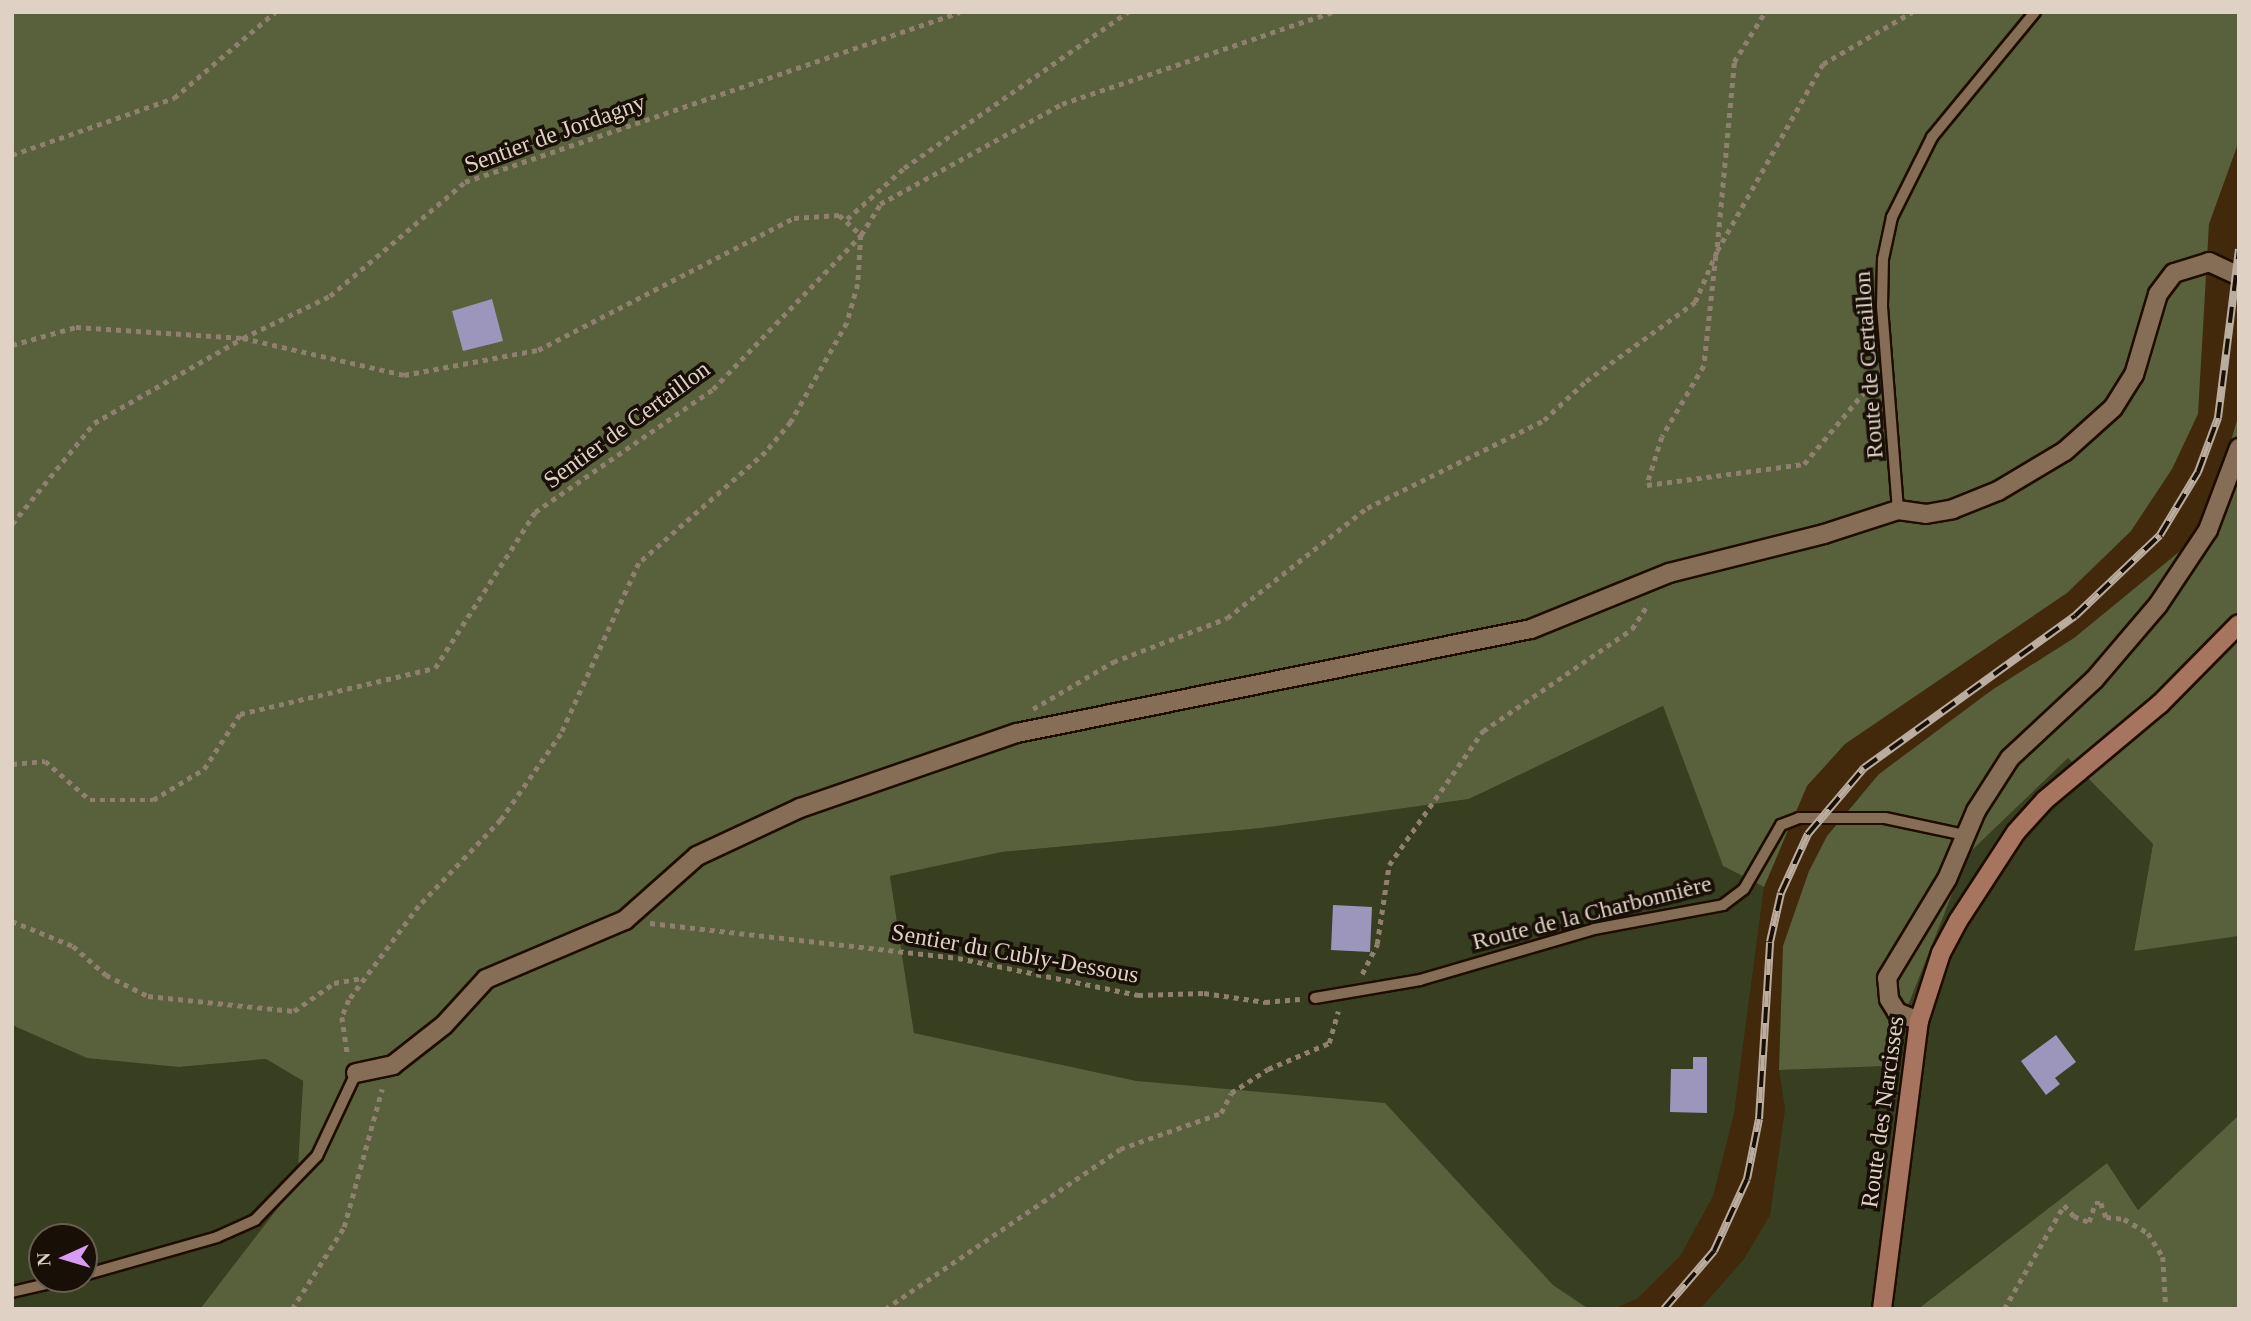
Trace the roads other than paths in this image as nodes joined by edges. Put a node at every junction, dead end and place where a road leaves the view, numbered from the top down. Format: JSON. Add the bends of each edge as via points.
{"nodes":[{"id":1,"x":2035,"y":12,"type":"edge"},
{"id":2,"x":2239,"y":276,"type":"edge"},
{"id":3,"x":2239,"y":448,"type":"edge"},
{"id":4,"x":1898,"y":510,"type":"junction"},
{"id":5,"x":2239,"y":624,"type":"edge"},
{"id":6,"x":1965,"y":835,"type":"junction"},
{"id":7,"x":1315,"y":998,"type":"road end"},
{"id":8,"x":1919,"y":1021,"type":"junction"},
{"id":9,"x":356,"y":1073,"type":"joint"},
{"id":10,"x":98,"y":1271,"type":"edge"},
{"id":11,"x":1882,"y":1309,"type":"edge"}],
"edges":[{"from":1,"to":4,"type":"lane","name":"Route de Certaillon","via":[[1932,137],[1892,218],[1882,259],[1884,355]]},
{"from":2,"to":4,"type":"street","via":[[2218,263],[2202,262],[2184,267],[2166,281],[2151,311],[2134,375],[2113,408],[2064,451],[1997,491],[1953,509],[1926,514]]},
{"from":3,"to":6,"type":"street","via":[[2208,530],[2180,574],[2094,680],[2010,758]]},
{"from":4,"to":9,"type":"street","via":[[1669,573],[1531,629],[1017,733],[800,808],[697,856],[625,920],[486,979],[444,1025],[393,1065]]},
{"from":5,"to":8,"type":"street","name":"Route des Narcisses","via":[[2160,704],[2089,761],[2016,832],[1947,942]]},
{"from":6,"to":7,"type":"lane","name":"Route de la Charbonnière","via":[[1885,818],[1799,818],[1781,825],[1744,888],[1723,905],[1594,929],[1420,980]]},
{"from":6,"to":8,"type":"street","via":[[1947,879],[1887,978],[1889,999],[1897,1012]]},
{"from":8,"to":11,"type":"street","name":"Route des Narcisses"},
{"from":9,"to":10,"type":"lane","via":[[317,1156],[254,1220],[217,1237]]}]}
